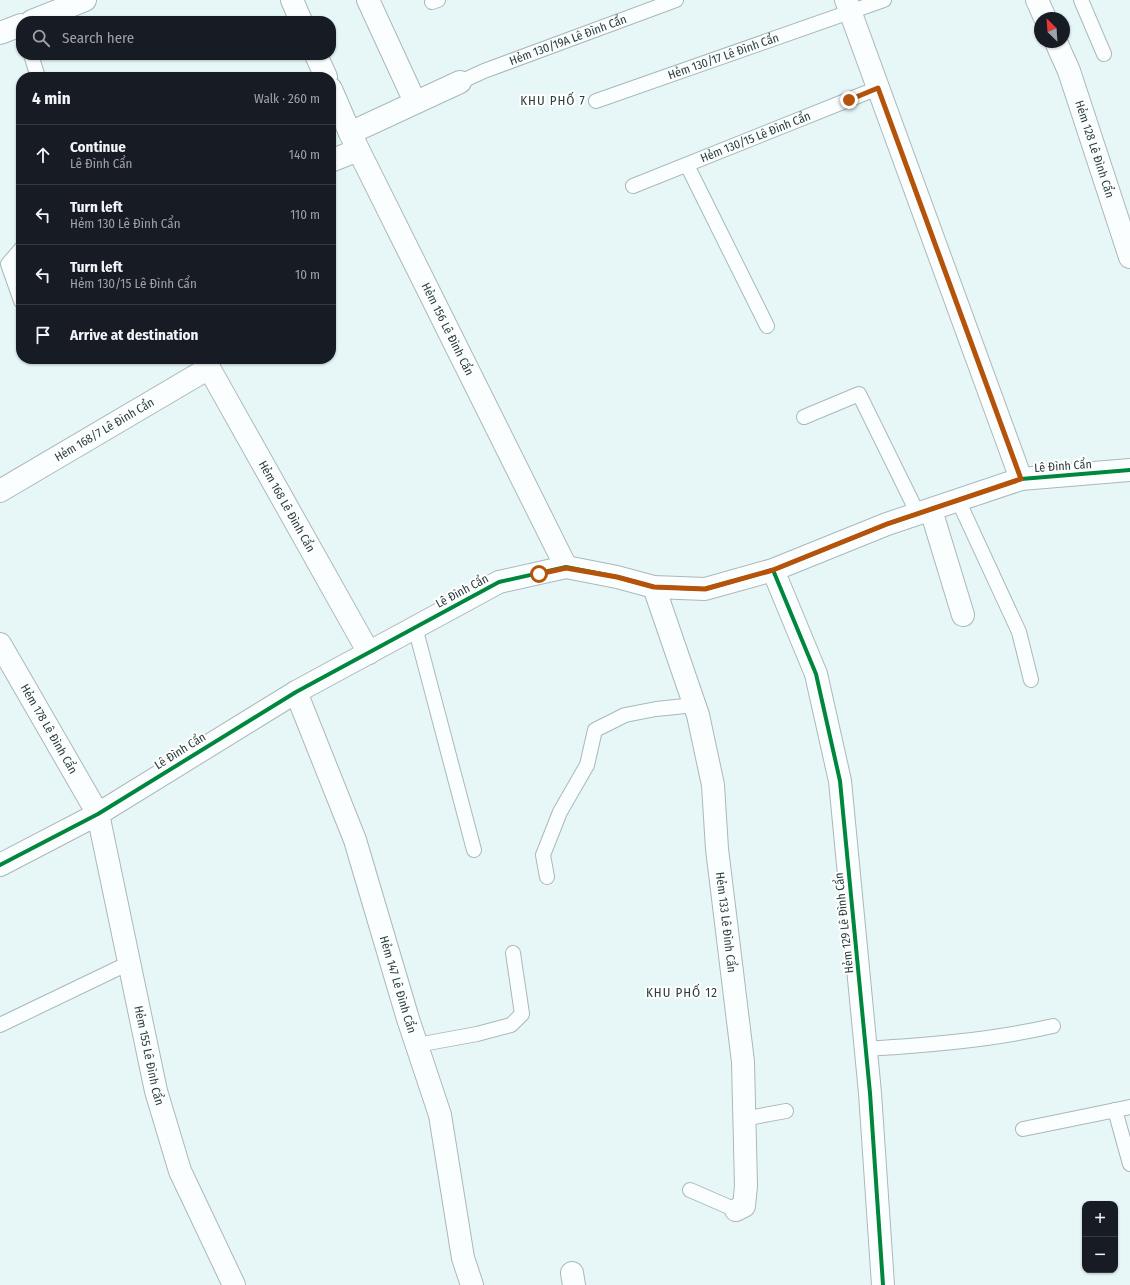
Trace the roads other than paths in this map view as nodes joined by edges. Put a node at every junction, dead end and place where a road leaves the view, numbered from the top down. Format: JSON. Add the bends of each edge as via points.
{"nodes":[{"id":1,"x":85,"y":0,"type":"edge"},
{"id":2,"x":292,"y":0,"type":"edge"},
{"id":3,"x":368,"y":0,"type":"edge"},
{"id":4,"x":676,"y":0,"type":"edge"},
{"id":5,"x":884,"y":0,"type":"edge"},
{"id":6,"x":1037,"y":0,"type":"edge"},
{"id":7,"x":1081,"y":0,"type":"edge"},
{"id":8,"x":848,"y":6,"type":"edge"},
{"id":9,"x":42,"y":12,"type":"edge"},
{"id":10,"x":1042,"y":12,"type":"edge"},
{"id":11,"x":299,"y":16,"type":"edge"},
{"id":12,"x":16,"y":27,"type":"edge"},
{"id":13,"x":0,"y":33,"type":"edge"},
{"id":14,"x":1059,"y":48,"type":"edge"},
{"id":15,"x":1104,"y":54,"type":"dead end"},
{"id":16,"x":33,"y":60,"type":"edge"},
{"id":17,"x":318,"y":60,"type":"edge"},
{"id":18,"x":36,"y":72,"type":"edge"},
{"id":19,"x":324,"y":72,"type":"edge"},
{"id":20,"x":460,"y":82,"type":"joint"},
{"id":21,"x":878,"y":88,"type":"junction"},
{"id":22,"x":336,"y":100,"type":"edge"},
{"id":23,"x":596,"y":101,"type":"dead end"},
{"id":24,"x":415,"y":102,"type":"junction"},
{"id":25,"x":354,"y":141,"type":"junction"},
{"id":26,"x":336,"y":157,"type":"edge"},
{"id":27,"x":687,"y":165,"type":"junction"},
{"id":28,"x":633,"y":186,"type":"dead end"},
{"id":29,"x":16,"y":255,"type":"edge"},
{"id":30,"x":1130,"y":257,"type":"edge"},
{"id":31,"x":16,"y":287,"type":"edge"},
{"id":32,"x":767,"y":326,"type":"dead end"},
{"id":33,"x":205,"y":364,"type":"edge"},
{"id":34,"x":208,"y":364,"type":"edge"},
{"id":35,"x":804,"y":417,"type":"dead end"},
{"id":36,"x":1130,"y":470,"type":"edge"},
{"id":37,"x":1021,"y":479,"type":"junction"},
{"id":38,"x":0,"y":491,"type":"edge"},
{"id":39,"x":958,"y":500,"type":"junction"},
{"id":40,"x":925,"y":512,"type":"junction"},
{"id":41,"x":566,"y":568,"type":"junction"},
{"id":42,"x":773,"y":570,"type":"junction"},
{"id":43,"x":654,"y":587,"type":"junction"},
{"id":44,"x":964,"y":615,"type":"dead end"},
{"id":45,"x":415,"y":627,"type":"junction"},
{"id":46,"x":0,"y":644,"type":"edge"},
{"id":47,"x":369,"y":653,"type":"junction"},
{"id":48,"x":1031,"y":680,"type":"dead end"},
{"id":49,"x":296,"y":692,"type":"junction"},
{"id":50,"x":695,"y":704,"type":"junction"},
{"id":51,"x":98,"y":814,"type":"junction"},
{"id":52,"x":474,"y":850,"type":"dead end"},
{"id":53,"x":0,"y":865,"type":"edge"},
{"id":54,"x":547,"y":877,"type":"dead end"},
{"id":55,"x":513,"y":953,"type":"dead end"},
{"id":56,"x":129,"y":964,"type":"junction"},
{"id":57,"x":0,"y":1025,"type":"edge"},
{"id":58,"x":1053,"y":1026,"type":"dead end"},
{"id":59,"x":417,"y":1045,"type":"junction"},
{"id":60,"x":866,"y":1049,"type":"junction"},
{"id":61,"x":1130,"y":1107,"type":"edge"},
{"id":62,"x":1115,"y":1110,"type":"junction"},
{"id":63,"x":786,"y":1111,"type":"dead end"},
{"id":64,"x":743,"y":1119,"type":"junction"},
{"id":65,"x":1023,"y":1129,"type":"dead end"},
{"id":66,"x":1130,"y":1164,"type":"edge"},
{"id":67,"x":690,"y":1190,"type":"dead end"},
{"id":68,"x":736,"y":1210,"type":"joint"},
{"id":69,"x":234,"y":1285,"type":"edge"},
{"id":70,"x":472,"y":1285,"type":"edge"},
{"id":71,"x":883,"y":1285,"type":"edge"}],
"edges":[{"from":1,"to":9,"type":"street"},
{"from":2,"to":11,"type":"street"},
{"from":3,"to":24,"type":"street"},
{"from":4,"to":20,"type":"lane","name":"Hẻm 130/19A Lê Đình Cẩn"},
{"from":5,"to":8,"type":"lane","name":"Hẻm 130/17 Lê Đình Cẩn"},
{"from":6,"to":10,"type":"street"},
{"from":7,"to":15,"type":"lane"},
{"from":8,"to":21,"type":"street"},
{"from":8,"to":23,"type":"lane","name":"Hẻm 130/17 Lê Đình Cẩn"},
{"from":12,"to":13,"type":"street"},
{"from":14,"to":30,"type":"street","name":"Hẻm 128 Lê Đình Cẩn","via":[[1069,72]]},
{"from":16,"to":18,"type":"lane"},
{"from":17,"to":19,"type":"street"},
{"from":20,"to":24,"type":"street"},
{"from":21,"to":27,"type":"lane","name":"Hẻm 130/15 Lê Đình Cẩn"},
{"from":21,"to":37,"type":"street"},
{"from":22,"to":25,"type":"street","name":"Hẻm 156 Lê Đình Cẩn"},
{"from":24,"to":25,"type":"street"},
{"from":25,"to":26,"type":"street"},
{"from":25,"to":41,"type":"street","name":"Hẻm 156 Lê Đình Cẩn"},
{"from":27,"to":28,"type":"lane","name":"Hẻm 130/15 Lê Đình Cẩn"},
{"from":27,"to":32,"type":"lane"},
{"from":29,"to":31,"type":"lane","via":[[8,264]]},
{"from":33,"to":38,"type":"street","name":"Hẻm 168/7 Lê Đình Cẩn"},
{"from":34,"to":47,"type":"street","name":"Hẻm 168 Lê Đình Cẩn"},
{"from":35,"to":40,"type":"lane","via":[[859,394]]},
{"from":36,"to":37,"type":"street","name":"Lê Đình Cẩn"},
{"from":37,"to":39,"type":"street","name":"Lê Đình Cẩn"},
{"from":39,"to":40,"type":"street","name":"Lê Đình Cẩn"},
{"from":39,"to":48,"type":"lane","via":[[1019,632]]},
{"from":40,"to":42,"type":"street","name":"Lê Đình Cẩn"},
{"from":40,"to":44,"type":"street"},
{"from":41,"to":43,"type":"street","name":"Lê Đình Cẩn"},
{"from":41,"to":45,"type":"street","name":"Lê Đình Cẩn","via":[[499,582]]},
{"from":42,"to":43,"type":"street","name":"Lê Đình Cẩn","via":[[705,589]]},
{"from":42,"to":60,"type":"street","name":"Hẻm 129 Lê Đình Cẩn","via":[[816,674],[840,781]]},
{"from":43,"to":50,"type":"street","name":"Hẻm 133 Lê Đình Cẩn"},
{"from":45,"to":47,"type":"street","name":"Lê Đình Cẩn"},
{"from":45,"to":52,"type":"lane"},
{"from":46,"to":51,"type":"street","name":"Hẻm 178 Lê Đình Cẩn"},
{"from":47,"to":49,"type":"street","name":"Lê Đình Cẩn"},
{"from":49,"to":51,"type":"street","name":"Lê Đình Cẩn"},
{"from":49,"to":59,"type":"street","name":"Hẻm 147 Lê Đình Cẩn","via":[[355,840]]},
{"from":50,"to":54,"type":"lane","via":[[625,715],[595,730],[587,765],[560,812],[543,855]]},
{"from":50,"to":64,"type":"street","name":"Hẻm 133 Lê Đình Cẩn","via":[[713,785],[717,849],[743,1062]]},
{"from":51,"to":53,"type":"street","name":"Lê Đình Cẩn"},
{"from":51,"to":56,"type":"street","name":"Hẻm 155 Lê Đình Cẩn"},
{"from":55,"to":59,"type":"lane","via":[[522,1014],[511,1025]]},
{"from":56,"to":57,"type":"lane"},
{"from":56,"to":69,"type":"street","name":"Hẻm 155 Lê Đình Cẩn","via":[[156,1091],[180,1171]]},
{"from":58,"to":60,"type":"lane","via":[[1023,1033],[925,1046]]},
{"from":59,"to":70,"type":"street","name":"Hẻm 147 Lê Đình Cẩn","via":[[440,1116],[463,1258]]},
{"from":60,"to":71,"type":"street","name":"Hẻm 129 Lê Đình Cẩn"},
{"from":61,"to":62,"type":"lane"},
{"from":62,"to":65,"type":"lane"},
{"from":62,"to":66,"type":"lane"},
{"from":63,"to":64,"type":"lane"},
{"from":64,"to":68,"type":"street","name":"Hẻm 133 Lê Đình Cẩn","via":[[746,1193],[744,1206]]},
{"from":67,"to":68,"type":"lane","name":"Hẻm 133 Lê Đình Cẩn"}]}
